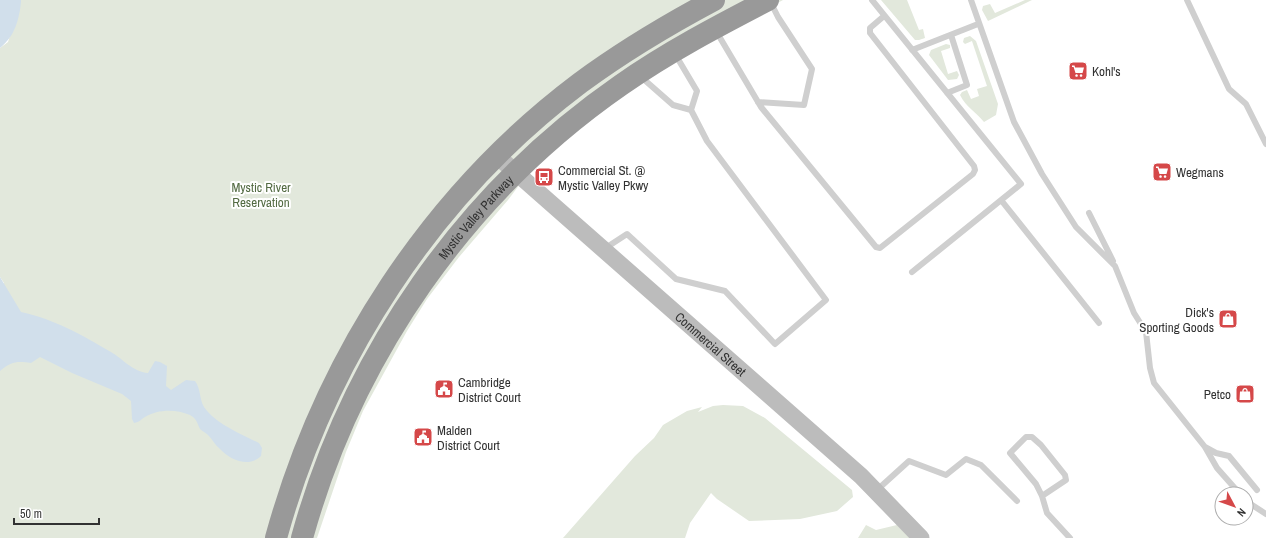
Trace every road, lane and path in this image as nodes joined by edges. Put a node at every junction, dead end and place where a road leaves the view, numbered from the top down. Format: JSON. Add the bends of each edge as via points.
{"nodes":[{"id":1,"x":714,"y":0,"type":"edge"},
{"id":2,"x":769,"y":0,"type":"edge"},
{"id":3,"x":872,"y":0,"type":"edge"},
{"id":4,"x":971,"y":0,"type":"edge"},
{"id":5,"x":1187,"y":0,"type":"edge"},
{"id":6,"x":884,"y":16,"type":"junction"},
{"id":7,"x":978,"y":24,"type":"junction"},
{"id":8,"x":714,"y":28,"type":"junction"},
{"id":9,"x":951,"y":35,"type":"junction"},
{"id":10,"x":912,"y":50,"type":"junction"},
{"id":11,"x":673,"y":51,"type":"junction"},
{"id":12,"x":638,"y":74,"type":"junction"},
{"id":13,"x":947,"y":93,"type":"junction"},
{"id":14,"x":758,"y":102,"type":"junction"},
{"id":15,"x":691,"y":110,"type":"junction"},
{"id":16,"x":1266,"y":144,"type":"edge"},
{"id":17,"x":496,"y":155,"type":"junction"},
{"id":18,"x":516,"y":172,"type":"junction"},
{"id":19,"x":1001,"y":200,"type":"junction"},
{"id":20,"x":1089,"y":213,"type":"dead end"},
{"id":21,"x":602,"y":250,"type":"junction"},
{"id":22,"x":1115,"y":266,"type":"junction"},
{"id":23,"x":912,"y":272,"type":"dead end"},
{"id":24,"x":1099,"y":323,"type":"dead end"},
{"id":25,"x":1206,"y":447,"type":"junction"},
{"id":26,"x":1233,"y":486,"type":"edge"},
{"id":27,"x":1257,"y":490,"type":"dead end"},
{"id":28,"x":876,"y":491,"type":"junction"},
{"id":29,"x":1042,"y":496,"type":"junction"},
{"id":30,"x":1017,"y":501,"type":"dead end"},
{"id":31,"x":1254,"y":506,"type":"edge"},
{"id":32,"x":1266,"y":514,"type":"edge"},
{"id":33,"x":276,"y":538,"type":"edge"},
{"id":34,"x":302,"y":538,"type":"edge"},
{"id":35,"x":921,"y":538,"type":"edge"},
{"id":36,"x":1070,"y":538,"type":"edge"}],
"edges":[{"from":1,"to":17,"type":"highway","name":"Mystic Valley Parkway","via":[[647,38],[580,83]]},
{"from":2,"to":8,"type":"highway","name":"Mystic Valley Parkway"},
{"from":2,"to":14,"type":"lane","via":[[812,69],[804,105]]},
{"from":3,"to":6,"type":"lane"},
{"from":4,"to":7,"type":"lane"},
{"from":5,"to":16,"type":"lane","via":[[1229,89],[1246,104]]},
{"from":6,"to":10,"type":"lane"},
{"from":6,"to":14,"type":"lane","via":[[870,28],[870,33],[975,170],[884,247],[876,247]]},
{"from":7,"to":9,"type":"lane"},
{"from":7,"to":22,"type":"lane","via":[[1014,122],[1042,174],[1076,227]]},
{"from":8,"to":11,"type":"highway","name":"Mystic Valley Parkway"},
{"from":8,"to":14,"type":"lane"},
{"from":9,"to":10,"type":"lane"},
{"from":9,"to":13,"type":"lane","via":[[967,85]]},
{"from":10,"to":13,"type":"lane"},
{"from":11,"to":12,"type":"highway","name":"Mystic Valley Parkway"},
{"from":11,"to":15,"type":"lane","via":[[697,91]]},
{"from":12,"to":15,"type":"lane","via":[[673,105]]},
{"from":12,"to":18,"type":"highway","name":"Mystic Valley Parkway","via":[[587,110]]},
{"from":13,"to":19,"type":"lane","via":[[1021,184]]},
{"from":15,"to":21,"type":"lane","via":[[707,141],[826,300],[775,344],[724,292],[676,279],[627,234]]},
{"from":17,"to":18,"type":"street","name":"Commercial Street"},
{"from":17,"to":33,"type":"highway","name":"Mystic Valley Parkway","via":[[417,248],[356,341],[309,440],[287,499]]},
{"from":18,"to":21,"type":"street","name":"Commercial Street"},
{"from":18,"to":34,"type":"highway","name":"Mystic Valley Parkway","via":[[448,248],[386,339],[338,432]]},
{"from":19,"to":23,"type":"lane"},
{"from":19,"to":24,"type":"lane"},
{"from":20,"to":22,"type":"lane"},
{"from":21,"to":28,"type":"street","name":"Commercial Street"},
{"from":22,"to":25,"type":"lane","via":[[1134,313],[1146,332],[1154,383]]},
{"from":25,"to":26,"type":"lane","via":[[1217,468]]},
{"from":25,"to":27,"type":"lane","via":[[1229,456]]},
{"from":28,"to":30,"type":"lane","via":[[909,461],[946,475],[966,459],[981,465]]},
{"from":28,"to":35,"type":"street","name":"Commercial Street"},
{"from":29,"to":29,"type":"lane","via":[[1066,480],[1065,475],[1041,445],[1032,437],[1026,437],[1010,453],[1036,484]]},
{"from":29,"to":36,"type":"lane","via":[[1047,513]]},
{"from":31,"to":32,"type":"lane"}]}
